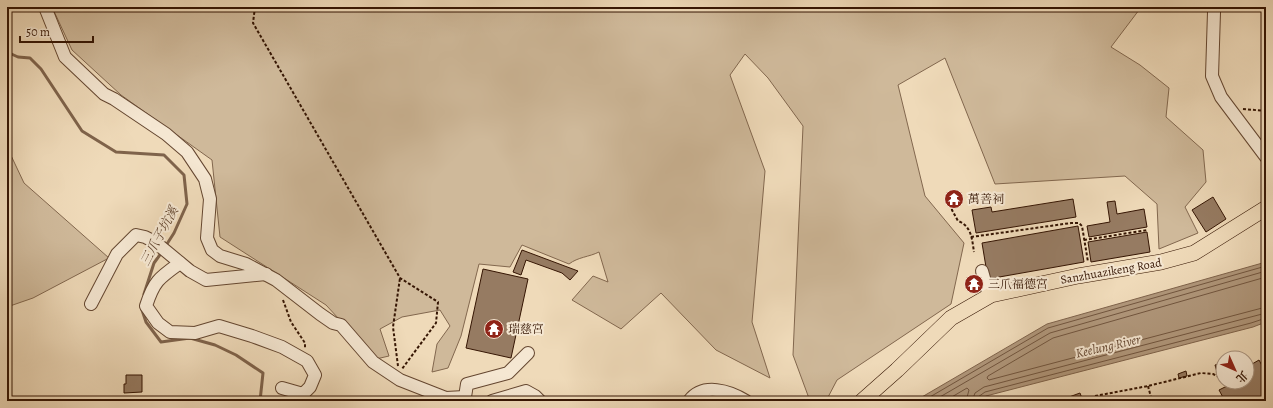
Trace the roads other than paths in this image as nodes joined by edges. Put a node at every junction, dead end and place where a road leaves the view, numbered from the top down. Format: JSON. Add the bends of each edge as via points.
{"nodes":[{"id":1,"x":45,"y":7,"type":"edge"},
{"id":2,"x":1212,"y":7,"type":"edge"},
{"id":3,"x":1266,"y":157,"type":"edge"},
{"id":4,"x":1266,"y":208,"type":"edge"},
{"id":5,"x":180,"y":263,"type":"junction"},
{"id":6,"x":982,"y":272,"type":"dead end"},
{"id":7,"x":271,"y":277,"type":"junction"},
{"id":8,"x":989,"y":296,"type":"junction"},
{"id":9,"x":91,"y":304,"type":"dead end"},
{"id":10,"x":528,"y":353,"type":"dead end"},
{"id":11,"x":282,"y":388,"type":"dead end"},
{"id":12,"x":466,"y":399,"type":"edge"},
{"id":13,"x":492,"y":401,"type":"edge"},
{"id":14,"x":540,"y":401,"type":"edge"},
{"id":15,"x":689,"y":401,"type":"edge"},
{"id":16,"x":746,"y":401,"type":"edge"},
{"id":17,"x":862,"y":401,"type":"edge"}],
"edges":[{"from":1,"to":7,"type":"street","via":[[65,57],[104,94],[166,134],[187,152],[205,179],[210,199],[207,238],[212,250],[220,256],[246,264]]},
{"from":2,"to":3,"type":"street","via":[[1212,76],[1220,97]]},
{"from":4,"to":8,"type":"main road","name":"Sanzhuazikeng Road","via":[[1194,253],[1161,262],[1064,279]]},
{"from":5,"to":7,"type":"street","via":[[206,280]]},
{"from":5,"to":9,"type":"street","via":[[158,245],[136,235],[117,254]]},
{"from":5,"to":11,"type":"street","via":[[162,276],[152,289],[146,306],[158,322],[170,332],[195,333],[219,326],[282,347],[307,361],[315,375],[310,388],[303,394]]},
{"from":6,"to":8,"type":"street"},
{"from":7,"to":12,"type":"street","via":[[320,314],[341,325],[373,362],[400,380],[446,398]]},
{"from":8,"to":17,"type":"main road","name":"Sanzhuazikeng Road","via":[[951,318]]},
{"from":10,"to":12,"type":"street","via":[[508,372],[466,384]]},
{"from":13,"to":14,"type":"street","via":[[526,391]]},
{"from":15,"to":16,"type":"street","via":[[704,391],[719,390],[738,395]]}]}
